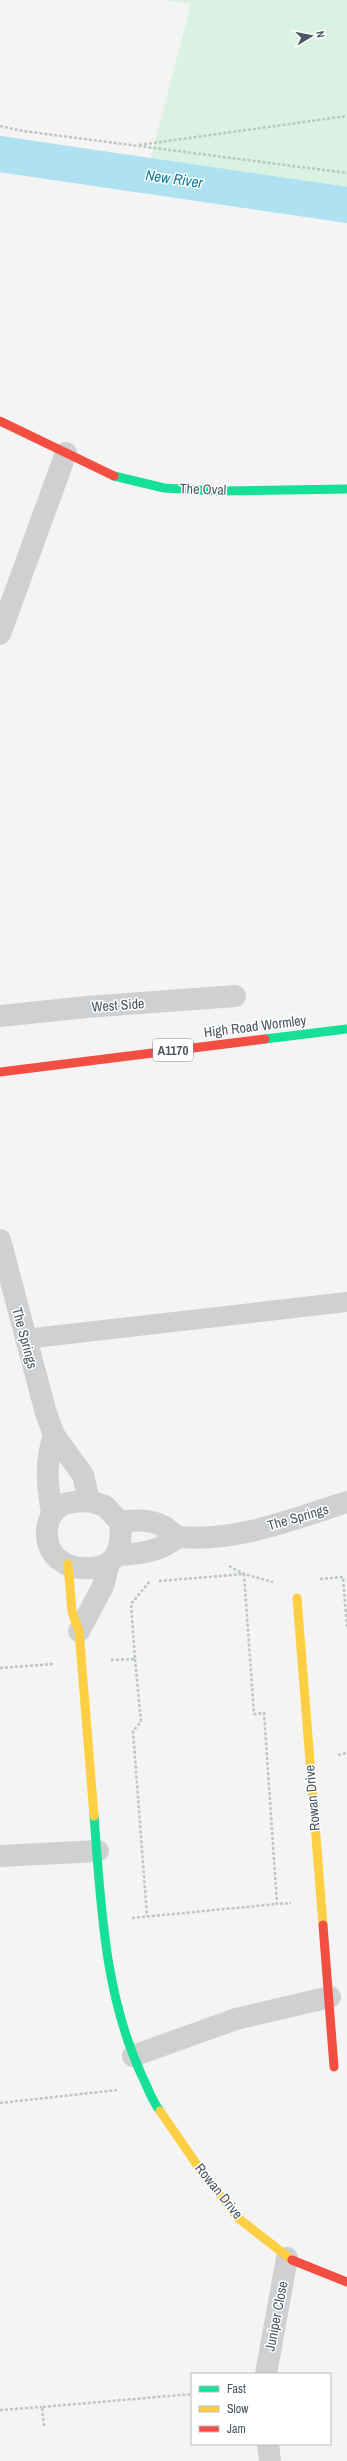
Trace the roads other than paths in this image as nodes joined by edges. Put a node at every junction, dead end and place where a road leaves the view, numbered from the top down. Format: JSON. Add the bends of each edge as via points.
{"nodes":[{"id":1,"x":0,"y":421,"type":"edge"},
{"id":2,"x":66,"y":453,"type":"junction"},
{"id":3,"x":347,"y":489,"type":"edge"},
{"id":4,"x":0,"y":634,"type":"edge"},
{"id":5,"x":235,"y":996,"type":"dead end"},
{"id":6,"x":0,"y":1016,"type":"edge"},
{"id":7,"x":347,"y":1029,"type":"edge"},
{"id":8,"x":0,"y":1072,"type":"edge"},
{"id":9,"x":0,"y":1240,"type":"edge"},
{"id":10,"x":347,"y":1302,"type":"edge"},
{"id":11,"x":25,"y":1339,"type":"junction"},
{"id":12,"x":54,"y":1436,"type":"junction"},
{"id":13,"x":89,"y":1501,"type":"junction"},
{"id":14,"x":347,"y":1502,"type":"edge"},
{"id":15,"x":52,"y":1513,"type":"junction"},
{"id":16,"x":120,"y":1522,"type":"junction"},
{"id":17,"x":178,"y":1537,"type":"junction"},
{"id":18,"x":113,"y":1559,"type":"junction"},
{"id":19,"x":68,"y":1564,"type":"junction"},
{"id":20,"x":297,"y":1598,"type":"dead end"},
{"id":21,"x":79,"y":1631,"type":"junction"},
{"id":22,"x":98,"y":1851,"type":"junction"},
{"id":23,"x":0,"y":1856,"type":"edge"},
{"id":24,"x":330,"y":1997,"type":"junction"},
{"id":25,"x":133,"y":2056,"type":"junction"},
{"id":26,"x":334,"y":2067,"type":"dead end"},
{"id":27,"x":287,"y":2258,"type":"junction"},
{"id":28,"x":347,"y":2282,"type":"edge"},
{"id":29,"x":266,"y":2373,"type":"edge"},
{"id":30,"x":268,"y":2445,"type":"edge"},
{"id":31,"x":270,"y":2461,"type":"edge"}],
"edges":[{"from":1,"to":2,"type":"street","name":"The Oval"},
{"from":2,"to":3,"type":"street","name":"The Oval","via":[[110,475],[164,488]]},
{"from":2,"to":4,"type":"street"},
{"from":5,"to":6,"type":"street","name":"West Side"},
{"from":7,"to":8,"type":"street","name":"High Road Wormley","number":"A1170"},
{"from":9,"to":11,"type":"street","name":"The Springs"},
{"from":10,"to":11,"type":"lane"},
{"from":11,"to":12,"type":"street","name":"The Springs"},
{"from":12,"to":13,"type":"street","name":"The Springs","via":[[83,1475]]},
{"from":12,"to":15,"type":"street","via":[[47,1455],[48,1493]]},
{"from":13,"to":15,"type":"street","via":[[62,1505]]},
{"from":13,"to":16,"type":"street","via":[[105,1506]]},
{"from":14,"to":17,"type":"street","name":"The Springs","via":[[246,1532]]},
{"from":15,"to":19,"type":"street","via":[[47,1523],[49,1547],[54,1556]]},
{"from":16,"to":17,"type":"street","via":[[140,1520],[163,1526]]},
{"from":16,"to":18,"type":"street","via":[[120,1546]]},
{"from":17,"to":18,"type":"street","via":[[165,1547]]},
{"from":18,"to":19,"type":"street","via":[[89,1568]]},
{"from":18,"to":21,"type":"street","via":[[103,1586]]},
{"from":19,"to":21,"type":"street","name":"Rowan Drive","via":[[72,1612]]},
{"from":20,"to":24,"type":"street","name":"Rowan Drive","via":[[308,1759]]},
{"from":21,"to":22,"type":"street","name":"Rowan Drive"},
{"from":22,"to":23,"type":"street"},
{"from":22,"to":25,"type":"street","name":"Rowan Drive","via":[[102,1920],[110,1978]]},
{"from":24,"to":25,"type":"street","via":[[236,2019]]},
{"from":24,"to":26,"type":"street","name":"Rowan Drive"},
{"from":25,"to":27,"type":"street","name":"Rowan Drive","via":[[156,2106],[202,2172],[238,2218]]},
{"from":27,"to":28,"type":"street","name":"Rowan Drive"},
{"from":27,"to":29,"type":"street","name":"Juniper Close"},
{"from":30,"to":31,"type":"street"}]}
